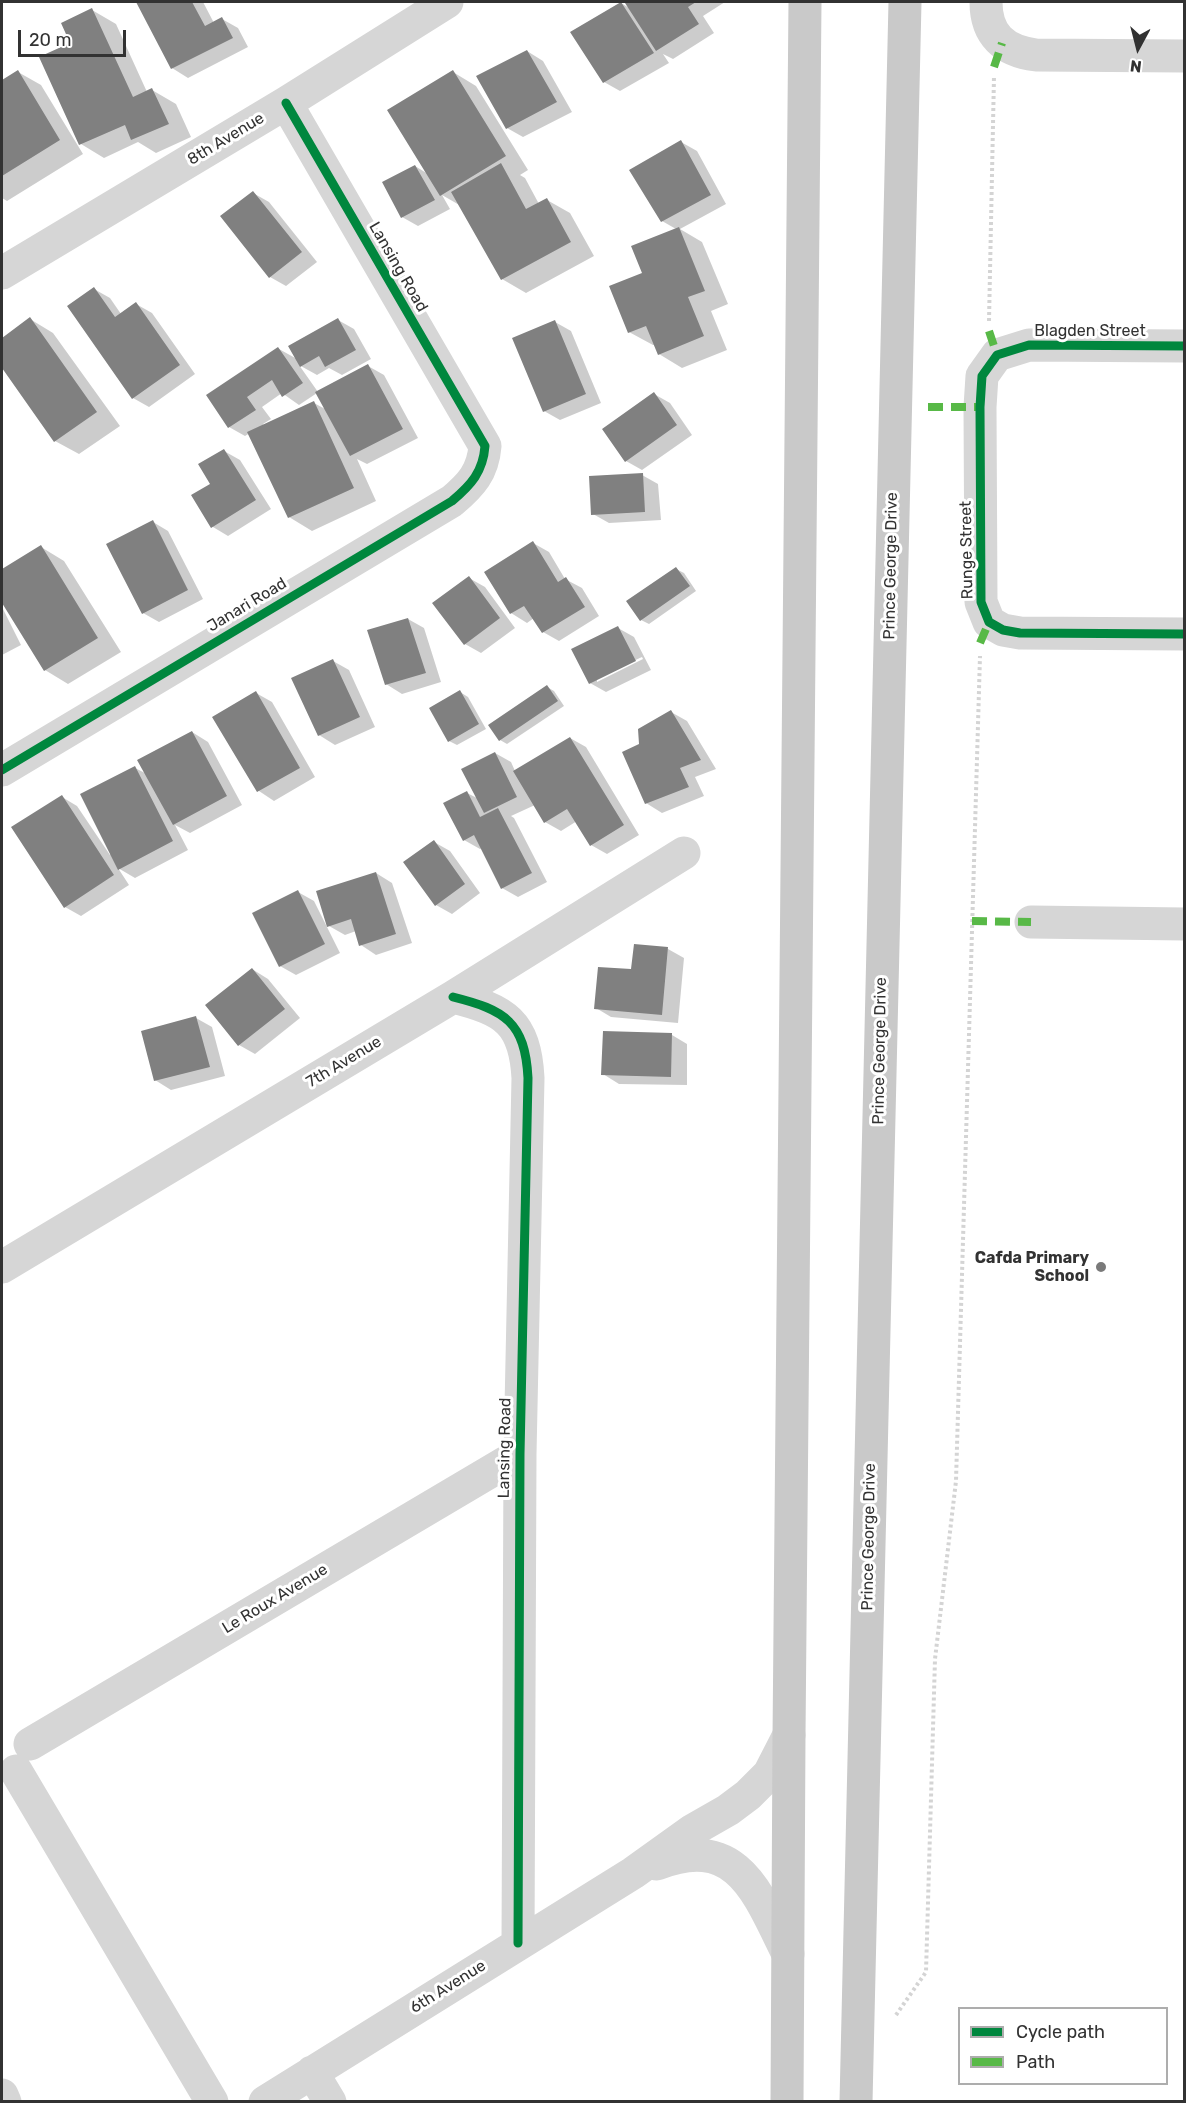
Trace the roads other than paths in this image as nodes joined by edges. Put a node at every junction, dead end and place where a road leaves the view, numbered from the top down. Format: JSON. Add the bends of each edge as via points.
{"nodes":[{"id":1,"x":447,"y":2,"type":"edge"},
{"id":2,"x":806,"y":2,"type":"edge"},
{"id":3,"x":905,"y":2,"type":"edge"},
{"id":4,"x":986,"y":2,"type":"edge"},
{"id":5,"x":1185,"y":56,"type":"edge"},
{"id":6,"x":286,"y":103,"type":"junction"},
{"id":7,"x":2,"y":273,"type":"edge"},
{"id":8,"x":993,"y":343,"type":"joint"},
{"id":9,"x":1185,"y":346,"type":"edge"},
{"id":10,"x":485,"y":446,"type":"joint"},
{"id":11,"x":1185,"y":634,"type":"edge"},
{"id":12,"x":2,"y":770,"type":"edge"},
{"id":13,"x":684,"y":853,"type":"dead end"},
{"id":14,"x":1031,"y":922,"type":"dead end"},
{"id":15,"x":1185,"y":924,"type":"edge"},
{"id":16,"x":453,"y":997,"type":"junction"},
{"id":17,"x":2,"y":1267,"type":"edge"},
{"id":18,"x":520,"y":1454,"type":"junction"},
{"id":19,"x":789,"y":1735,"type":"junction"},
{"id":20,"x":633,"y":1873,"type":"junction"},
{"id":21,"x":518,"y":1943,"type":"junction"},
{"id":22,"x":788,"y":1954,"type":"junction"},
{"id":23,"x":312,"y":2072,"type":"junction"},
{"id":24,"x":2,"y":2095,"type":"edge"},
{"id":25,"x":857,"y":2095,"type":"edge"},
{"id":26,"x":5,"y":2102,"type":"edge"},
{"id":27,"x":212,"y":2102,"type":"edge"},
{"id":28,"x":265,"y":2102,"type":"edge"},
{"id":29,"x":330,"y":2102,"type":"edge"},
{"id":30,"x":787,"y":2102,"type":"edge"}],
"edges":[{"from":1,"to":6,"type":"street","name":"8th Avenue"},
{"from":2,"to":19,"type":"main road"},
{"from":3,"to":25,"type":"main road","name":"Prince George Drive"},
{"from":4,"to":5,"type":"street","via":[[989,26],[1002,44],[1019,53]]},
{"from":6,"to":7,"type":"street","name":"8th Avenue"},
{"from":6,"to":10,"type":"street","name":"Lansing Road"},
{"from":8,"to":9,"type":"street","name":"Blagden Street"},
{"from":8,"to":11,"type":"street","name":"Runge Street","via":[[982,376],[980,407],[981,602],[989,622],[1020,633]]},
{"from":10,"to":12,"type":"street","name":"Janari Road","via":[[484,462],[476,476],[452,501]]},
{"from":13,"to":16,"type":"street","name":"7th Avenue"},
{"from":14,"to":15,"type":"street"},
{"from":16,"to":17,"type":"street","name":"7th Avenue"},
{"from":16,"to":18,"type":"street","name":"Lansing Road","via":[[482,1004],[504,1016],[519,1034],[527,1054]]},
{"from":18,"to":21,"type":"street","name":"Lansing Road"},
{"from":18,"to":27,"type":"street","name":"Le Roux Avenue","via":[[23,1757]]},
{"from":19,"to":20,"type":"street","name":"6th Avenue","via":[[769,1774],[748,1795]]},
{"from":19,"to":22,"type":"main road"},
{"from":20,"to":21,"type":"street","name":"6th Avenue"},
{"from":20,"to":22,"type":"street","name":"6th Avenue","via":[[691,1854],[726,1862],[745,1877],[759,1896]]},
{"from":21,"to":23,"type":"street","name":"6th Avenue"},
{"from":22,"to":30,"type":"main road"},
{"from":23,"to":28,"type":"street","name":"6th Avenue"},
{"from":23,"to":29,"type":"street"},
{"from":24,"to":26,"type":"street"}]}
